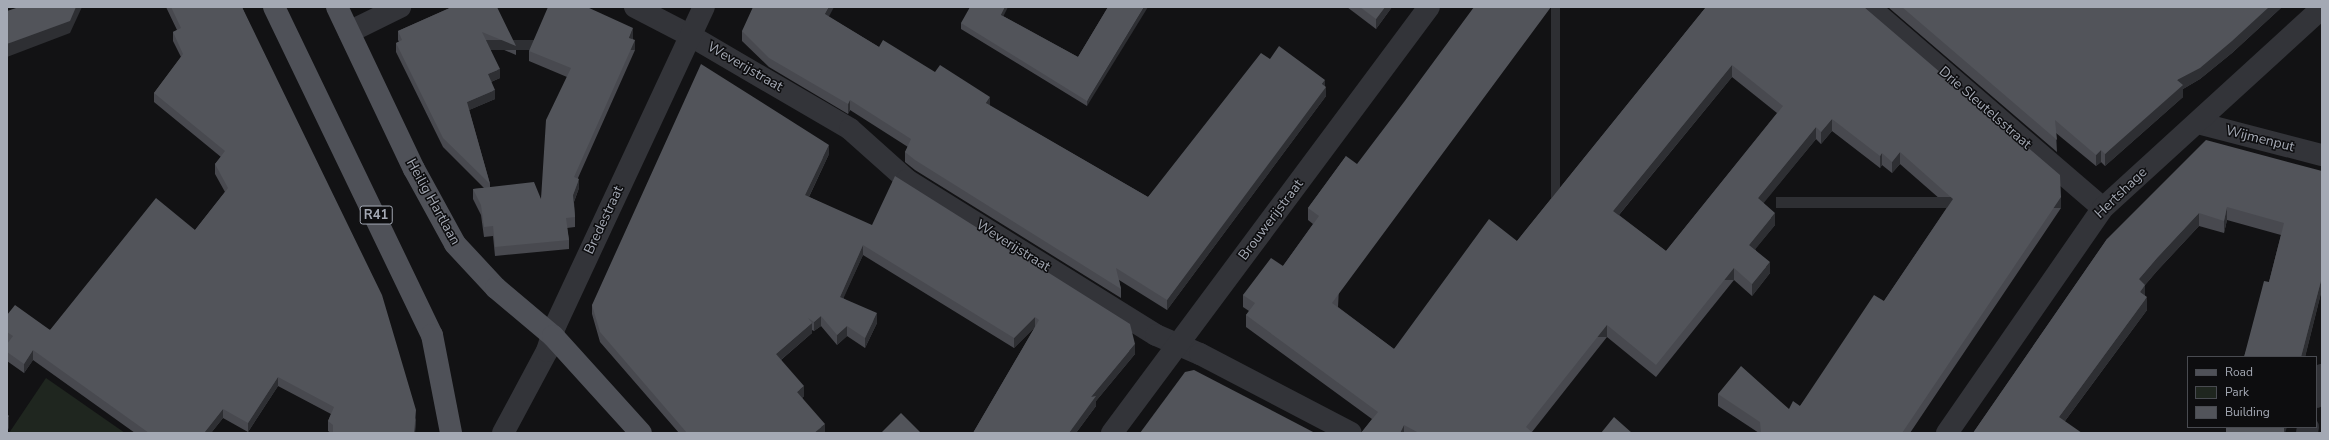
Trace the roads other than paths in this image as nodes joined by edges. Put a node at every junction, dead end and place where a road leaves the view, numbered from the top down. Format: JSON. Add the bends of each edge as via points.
{"nodes":[{"id":1,"x":274,"y":7,"type":"edge"},
{"id":2,"x":337,"y":7,"type":"edge"},
{"id":3,"x":400,"y":7,"type":"edge"},
{"id":4,"x":635,"y":7,"type":"edge"},
{"id":5,"x":704,"y":7,"type":"edge"},
{"id":6,"x":1429,"y":7,"type":"edge"},
{"id":7,"x":1869,"y":7,"type":"edge"},
{"id":8,"x":2322,"y":8,"type":"edge"},
{"id":9,"x":348,"y":32,"type":"junction"},
{"id":10,"x":691,"y":36,"type":"junction"},
{"id":11,"x":2198,"y":123,"type":"junction"},
{"id":12,"x":2322,"y":155,"type":"edge"},
{"id":13,"x":2102,"y":208,"type":"junction"},
{"id":14,"x":553,"y":336,"type":"junction"},
{"id":15,"x":1177,"y":346,"type":"junction"},
{"id":16,"x":2322,"y":375,"type":"edge"},
{"id":17,"x":2317,"y":393,"type":"edge"},
{"id":18,"x":451,"y":433,"type":"edge"},
{"id":19,"x":503,"y":433,"type":"edge"},
{"id":20,"x":641,"y":433,"type":"edge"},
{"id":21,"x":1112,"y":433,"type":"edge"},
{"id":22,"x":1351,"y":433,"type":"edge"},
{"id":23,"x":1947,"y":433,"type":"edge"}],
"edges":[{"from":1,"to":18,"type":"main road","number":"R41","via":[[432,335]]},
{"from":2,"to":9,"type":"main road","name":"Heilig Hartlaan"},
{"from":3,"to":9,"type":"street"},
{"from":4,"to":10,"type":"street","name":"Weverijstraat"},
{"from":5,"to":10,"type":"street","name":"Bredestraat"},
{"from":6,"to":15,"type":"street","name":"Brouwerijstraat"},
{"from":7,"to":13,"type":"street","name":"Drie Sleutelsstraat"},
{"from":8,"to":11,"type":"street","name":"Hertshage"},
{"from":9,"to":14,"type":"main road","name":"Heilig Hartlaan","via":[[414,169],[455,244],[496,288]]},
{"from":10,"to":14,"type":"street","name":"Bredestraat"},
{"from":10,"to":15,"type":"street","name":"Weverijstraat","via":[[850,129],[907,180]]},
{"from":11,"to":12,"type":"street","name":"Wijmenput"},
{"from":11,"to":13,"type":"street","name":"Hertshage"},
{"from":13,"to":23,"type":"street","name":"Hertshage"},
{"from":14,"to":19,"type":"street","name":"Bredestraat"},
{"from":14,"to":20,"type":"main road","name":"Heilig Hartlaan"},
{"from":15,"to":21,"type":"street","name":"Brouwerijstraat"},
{"from":15,"to":22,"type":"street","name":"Weverijstraat","via":[[1200,354]]},
{"from":16,"to":17,"type":"street"}]}
